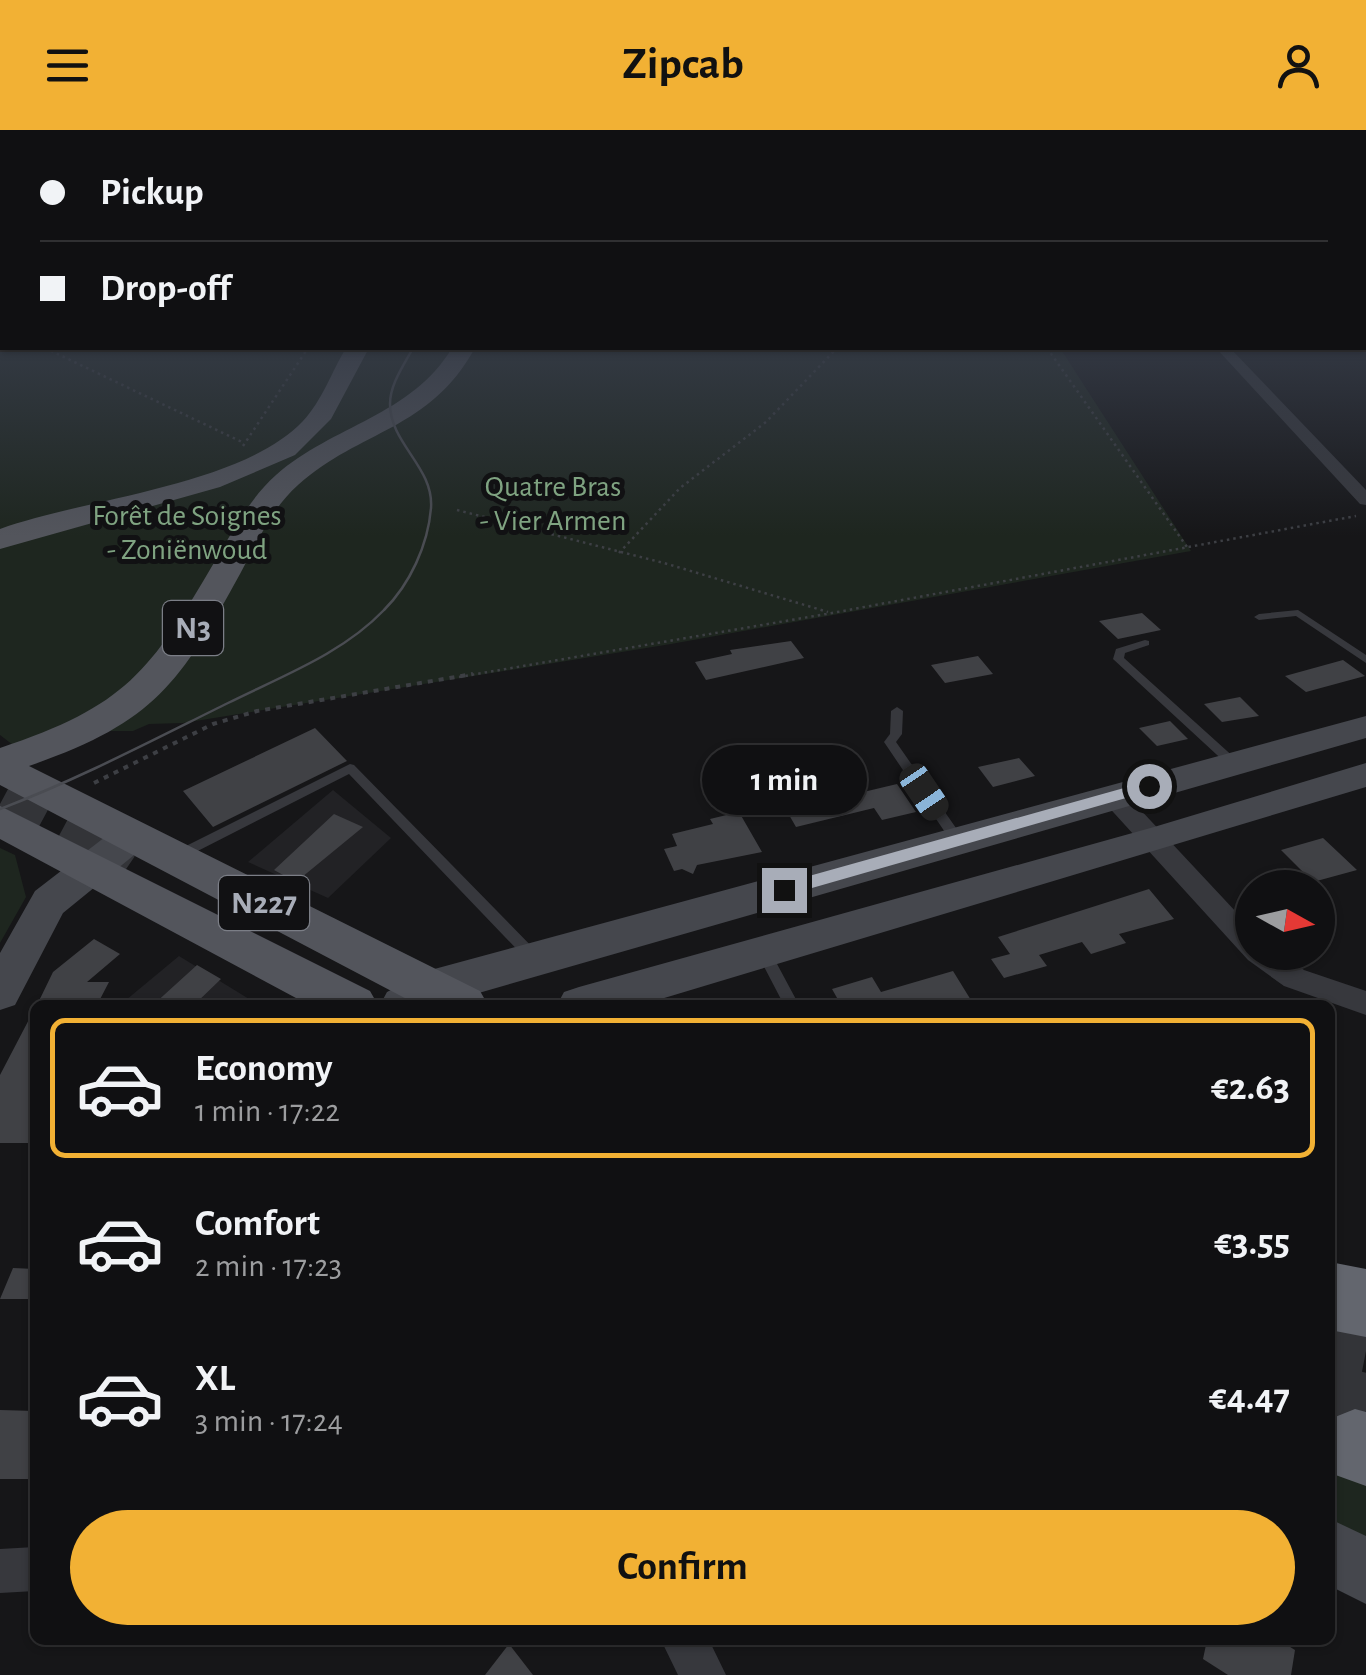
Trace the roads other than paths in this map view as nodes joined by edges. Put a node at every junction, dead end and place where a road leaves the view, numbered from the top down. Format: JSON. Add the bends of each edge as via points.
{"nodes":[{"id":1,"x":332,"y":392,"type":"edge"},
{"id":2,"x":432,"y":392,"type":"edge"},
{"id":3,"x":1262,"y":392,"type":"edge"},
{"id":4,"x":1364,"y":508,"type":"edge"},
{"id":5,"x":0,"y":540,"type":"edge"},
{"id":6,"x":1259,"y":617,"type":"dead end"},
{"id":7,"x":1145,"y":643,"type":"dead end"},
{"id":8,"x":1366,"y":660,"type":"edge"},
{"id":9,"x":897,"y":711,"type":"dead end"},
{"id":10,"x":1366,"y":727,"type":"edge"},
{"id":11,"x":73,"y":734,"type":"junction"},
{"id":12,"x":1327,"y":738,"type":"junction"},
{"id":13,"x":1233,"y":763,"type":"junction"},
{"id":14,"x":0,"y":765,"type":"edge"},
{"id":15,"x":1366,"y":773,"type":"edge"},
{"id":16,"x":37,"y":789,"type":"junction"},
{"id":17,"x":1113,"y":796,"type":"junction"},
{"id":18,"x":0,"y":820,"type":"edge"},
{"id":19,"x":130,"y":837,"type":"junction"},
{"id":20,"x":1155,"y":840,"type":"junction"},
{"id":21,"x":958,"y":841,"type":"junction"},
{"id":22,"x":177,"y":856,"type":"junction"},
{"id":23,"x":91,"y":868,"type":"junction"},
{"id":24,"x":680,"y":918,"type":"junction"},
{"id":25,"x":1235,"y":928,"type":"edge"},
{"id":26,"x":764,"y":952,"type":"junction"},
{"id":27,"x":535,"y":959,"type":"junction"},
{"id":28,"x":704,"y":970,"type":"junction"},
{"id":29,"x":1283,"y":970,"type":"edge"},
{"id":30,"x":0,"y":992,"type":"edge"},
{"id":31,"x":630,"y":997,"type":"edge"},
{"id":32,"x":343,"y":1000,"type":"edge"},
{"id":33,"x":431,"y":1000,"type":"edge"},
{"id":34,"x":789,"y":1000,"type":"edge"},
{"id":35,"x":1366,"y":1002,"type":"edge"},
{"id":36,"x":1335,"y":1297,"type":"edge"},
{"id":37,"x":1366,"y":1303,"type":"edge"},
{"id":38,"x":1335,"y":1553,"type":"edge"},
{"id":39,"x":30,"y":1570,"type":"edge"},
{"id":40,"x":0,"y":1571,"type":"edge"},
{"id":41,"x":1366,"y":1572,"type":"edge"},
{"id":42,"x":687,"y":1645,"type":"edge"},
{"id":43,"x":703,"y":1675,"type":"edge"}],
"edges":[{"from":1,"to":5,"type":"main road","via":[[316,421],[288,447],[242,469]]},
{"from":2,"to":11,"type":"main road","number":"N3","via":[[278,488],[164,672],[123,706]]},
{"from":3,"to":4,"type":"street"},
{"from":6,"to":8,"type":"lane","via":[[1298,613]]},
{"from":7,"to":13,"type":"lane","via":[[1118,658]]},
{"from":9,"to":21,"type":"lane","via":[[890,742]]},
{"from":10,"to":12,"type":"street"},
{"from":11,"to":14,"type":"main road","number":"N3"},
{"from":11,"to":16,"type":"main road"},
{"from":12,"to":13,"type":"street"},
{"from":12,"to":15,"type":"street"},
{"from":13,"to":17,"type":"street"},
{"from":14,"to":16,"type":"main road","number":"N227"},
{"from":15,"to":20,"type":"street"},
{"from":16,"to":19,"type":"main road","number":"N227"},
{"from":17,"to":20,"type":"street"},
{"from":17,"to":21,"type":"street"},
{"from":18,"to":23,"type":"main road","number":"N227"},
{"from":19,"to":22,"type":"main road","number":"N227"},
{"from":19,"to":23,"type":"street"},
{"from":20,"to":25,"type":"street"},
{"from":20,"to":26,"type":"street"},
{"from":21,"to":24,"type":"street"},
{"from":22,"to":27,"type":"lane","via":[[350,768]]},
{"from":22,"to":33,"type":"main road","number":"N227"},
{"from":23,"to":30,"type":"street","via":[[49,902]]},
{"from":23,"to":32,"type":"main road","number":"N227"},
{"from":24,"to":27,"type":"street"},
{"from":24,"to":28,"type":"street"},
{"from":26,"to":28,"type":"street"},
{"from":26,"to":34,"type":"lane"},
{"from":27,"to":33,"type":"street"},
{"from":28,"to":31,"type":"street"},
{"from":29,"to":35,"type":"street"},
{"from":36,"to":37,"type":"highway"},
{"from":38,"to":41,"type":"street"},
{"from":39,"to":40,"type":"street"},
{"from":42,"to":43,"type":"street"}]}
